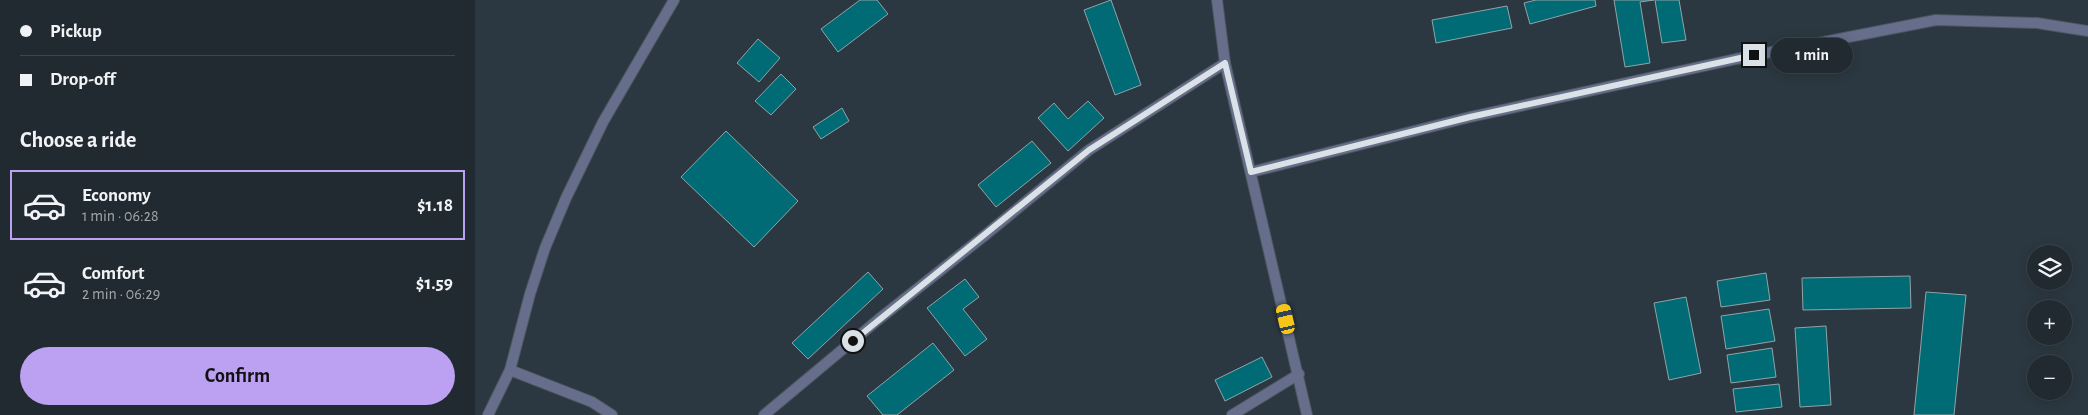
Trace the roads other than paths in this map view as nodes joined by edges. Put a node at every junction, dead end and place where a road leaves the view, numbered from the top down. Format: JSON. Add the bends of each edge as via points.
{"nodes":[{"id":1,"x":674,"y":0,"type":"edge"},
{"id":2,"x":1217,"y":0,"type":"edge"},
{"id":3,"x":2088,"y":31,"type":"edge"},
{"id":4,"x":1225,"y":63,"type":"junction"},
{"id":5,"x":1251,"y":172,"type":"junction"},
{"id":6,"x":510,"y":370,"type":"junction"},
{"id":7,"x":1299,"y":374,"type":"junction"},
{"id":8,"x":488,"y":415,"type":"edge"},
{"id":9,"x":612,"y":415,"type":"edge"},
{"id":10,"x":764,"y":415,"type":"edge"},
{"id":11,"x":1231,"y":415,"type":"edge"},
{"id":12,"x":1307,"y":415,"type":"edge"}],
"edges":[{"from":1,"to":6,"type":"street","via":[[603,122],[566,198],[530,294]]},
{"from":2,"to":4,"type":"street"},
{"from":3,"to":5,"type":"street","via":[[2037,23],[1936,20],[1736,59],[1480,115]]},
{"from":4,"to":5,"type":"street"},
{"from":4,"to":10,"type":"street","via":[[1089,150]]},
{"from":5,"to":7,"type":"street"},
{"from":6,"to":8,"type":"street"},
{"from":6,"to":9,"type":"street","via":[[592,402]]},
{"from":7,"to":11,"type":"street"},
{"from":7,"to":12,"type":"street"}]}
